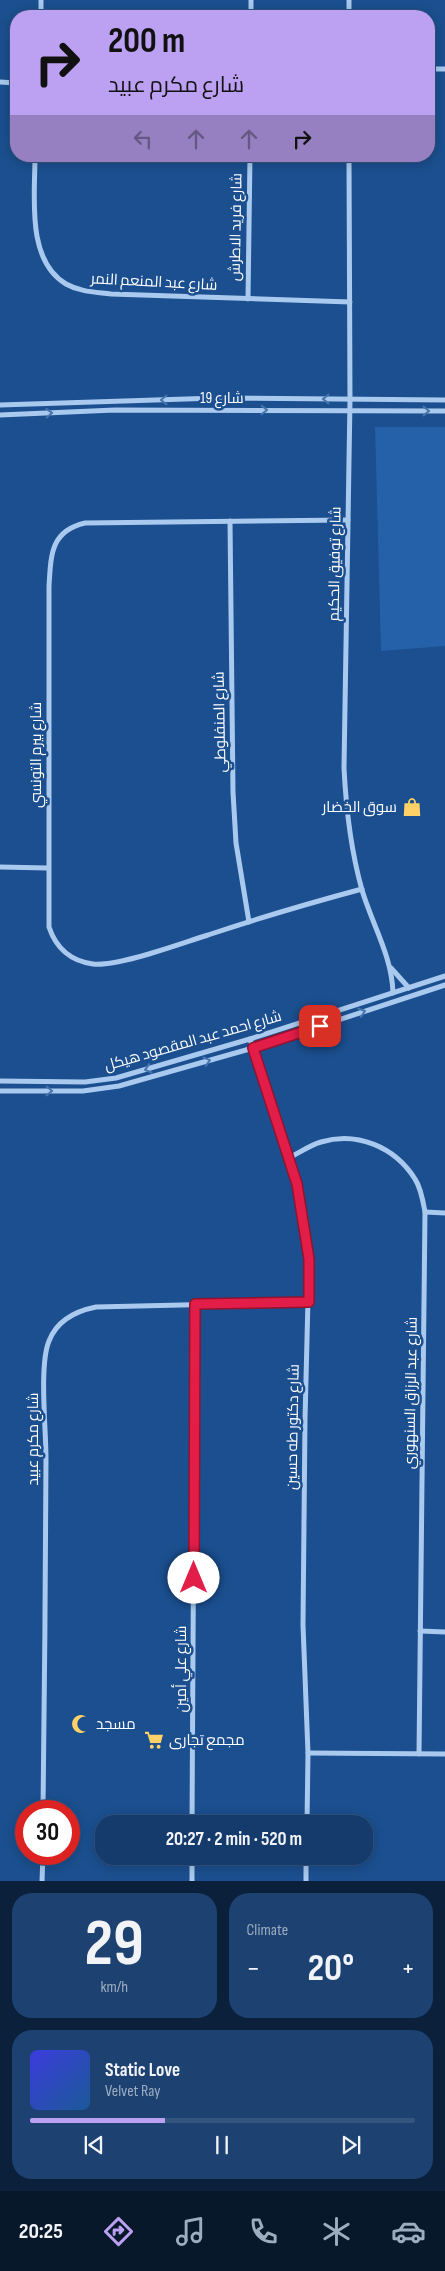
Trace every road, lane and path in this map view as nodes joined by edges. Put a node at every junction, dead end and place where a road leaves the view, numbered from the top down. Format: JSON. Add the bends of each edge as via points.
{"nodes":[{"id":1,"x":35,"y":162,"type":"edge"},
{"id":2,"x":250,"y":162,"type":"edge"},
{"id":3,"x":349,"y":162,"type":"edge"},
{"id":4,"x":248,"y":299,"type":"junction"},
{"id":5,"x":350,"y":302,"type":"junction"},
{"id":6,"x":350,"y":400,"type":"junction"},
{"id":7,"x":445,"y":400,"type":"edge"},
{"id":8,"x":0,"y":404,"type":"edge"},
{"id":9,"x":350,"y":411,"type":"junction"},
{"id":10,"x":445,"y":411,"type":"edge"},
{"id":11,"x":0,"y":415,"type":"edge"},
{"id":12,"x":348,"y":520,"type":"junction"},
{"id":13,"x":230,"y":521,"type":"junction"},
{"id":14,"x":0,"y":867,"type":"edge"},
{"id":15,"x":47,"y":868,"type":"junction"},
{"id":16,"x":362,"y":890,"type":"junction"},
{"id":17,"x":248,"y":922,"type":"junction"},
{"id":18,"x":390,"y":965,"type":"junction"},
{"id":19,"x":445,"y":976,"type":"edge"},
{"id":20,"x":445,"y":985,"type":"edge"},
{"id":21,"x":409,"y":988,"type":"junction"},
{"id":22,"x":393,"y":993,"type":"junction"},
{"id":23,"x":250,"y":1039,"type":"junction"},
{"id":24,"x":253,"y":1048,"type":"junction"},
{"id":25,"x":0,"y":1081,"type":"edge"},
{"id":26,"x":0,"y":1090,"type":"edge"},
{"id":27,"x":289,"y":1158,"type":"junction"},
{"id":28,"x":425,"y":1212,"type":"junction"},
{"id":29,"x":445,"y":1213,"type":"edge"},
{"id":30,"x":309,"y":1302,"type":"junction"},
{"id":31,"x":195,"y":1304,"type":"junction"},
{"id":32,"x":420,"y":1631,"type":"junction"},
{"id":33,"x":445,"y":1632,"type":"edge"},
{"id":34,"x":308,"y":1753,"type":"junction"},
{"id":35,"x":419,"y":1754,"type":"junction"},
{"id":36,"x":445,"y":1754,"type":"edge"},
{"id":37,"x":43,"y":1800,"type":"edge"},
{"id":38,"x":192,"y":1815,"type":"edge"},
{"id":39,"x":307,"y":1815,"type":"edge"},
{"id":40,"x":42,"y":1865,"type":"edge"},
{"id":41,"x":192,"y":1865,"type":"edge"},
{"id":42,"x":306,"y":1865,"type":"edge"},
{"id":43,"x":42,"y":1881,"type":"edge"},
{"id":44,"x":192,"y":1881,"type":"edge"},
{"id":45,"x":306,"y":1881,"type":"edge"}],
"edges":[{"from":1,"to":4,"type":"street","name":"شارع عبد المنعم النمر","via":[[38,244],[48,267],[67,284],[82,291],[111,294]]},
{"from":2,"to":4,"type":"street","name":"شارع فريد الاطرش"},
{"from":3,"to":5,"type":"street","name":"شارع توفيق الحكيم"},
{"from":4,"to":5,"type":"street","name":"شارع عبد المنعم النمر"},
{"from":5,"to":6,"type":"street","name":"شارع توفيق الحكيم"},
{"from":6,"to":7,"type":"street","name":"شارع 19"},
{"from":6,"to":8,"type":"street","name":"شارع 19","one_way":true,"via":[[217,398]]},
{"from":6,"to":9,"type":"street","name":"شارع توفيق الحكيم"},
{"from":9,"to":10,"type":"street","name":"شارع 19","one_way":true},
{"from":11,"to":9,"type":"street","name":"شارع 19","one_way":true,"via":[[115,410]]},
{"from":9,"to":12,"type":"street","name":"شارع توفيق الحكيم"},
{"from":12,"to":13,"type":"street","name":"شارع بيرم التونسي"},
{"from":12,"to":16,"type":"street","name":"شارع توفيق الحكيم","via":[[344,768],[349,820]]},
{"from":13,"to":15,"type":"street","name":"شارع بيرم التونسي","via":[[85,523],[67,530],[58,538],[53,548],[49,593]]},
{"from":13,"to":17,"type":"street","name":"شارع المنفلوطي","via":[[233,792],[236,843]]},
{"from":14,"to":15,"type":"street"},
{"from":15,"to":17,"type":"street","name":"شارع بيرم التونسي","via":[[51,934],[66,954],[80,961],[110,963]]},
{"from":16,"to":17,"type":"street","name":"شارع بيرم التونسي"},
{"from":16,"to":18,"type":"street","name":"شارع توفيق الحكيم"},
{"from":18,"to":21,"type":"street","name":"شارع توفيق الحكيم"},
{"from":18,"to":22,"type":"street","name":"شارع توفيق الحكيم"},
{"from":19,"to":21,"type":"street","name":"شارع احمد عبد المقصود هيكل"},
{"from":24,"to":20,"type":"street","name":"شارع احمد عبد المقصود هيكل","one_way":true},
{"from":21,"to":22,"type":"street","name":"شارع احمد عبد المقصود هيكل"},
{"from":22,"to":23,"type":"street","name":"شارع احمد عبد المقصود هيكل"},
{"from":23,"to":24,"type":"street","name":"شارع دكتور طه حسين"},
{"from":23,"to":25,"type":"street","name":"شارع احمد عبد المقصود هيكل","one_way":true,"via":[[116,1078],[85,1082]]},
{"from":26,"to":24,"type":"street","name":"شارع احمد عبد المقصود هيكل","one_way":true,"via":[[83,1091],[119,1086]]},
{"from":24,"to":27,"type":"street","name":"شارع دكتور طه حسين"},
{"from":27,"to":28,"type":"street","name":"شارع عبد الرزاق السنهوري","via":[[319,1142],[338,1138],[358,1139],[382,1148],[401,1161],[415,1179]]},
{"from":27,"to":30,"type":"street","name":"شارع دكتور طه حسين","via":[[303,1213],[309,1259]]},
{"from":28,"to":29,"type":"street"},
{"from":28,"to":32,"type":"street","name":"شارع عبد الرزاق السنهوري"},
{"from":30,"to":31,"type":"street","name":"شارع مكرم عبيد"},
{"from":30,"to":34,"type":"street","name":"شارع دكتور طه حسين","via":[[303,1618]]},
{"from":31,"to":37,"type":"street","name":"شارع مكرم عبيد","via":[[116,1305],[81,1310],[60,1323],[49,1339],[44,1357]]},
{"from":31,"to":38,"type":"street","name":"شارع علي أمين"},
{"from":32,"to":33,"type":"street"},
{"from":32,"to":35,"type":"street","name":"شارع عبد الرزاق السنهوري"},
{"from":34,"to":35,"type":"street"},
{"from":34,"to":39,"type":"street","name":"شارع دكتور طه حسين"},
{"from":35,"to":36,"type":"street"},
{"from":40,"to":43,"type":"street"},
{"from":41,"to":44,"type":"street"},
{"from":42,"to":45,"type":"street"}]}
